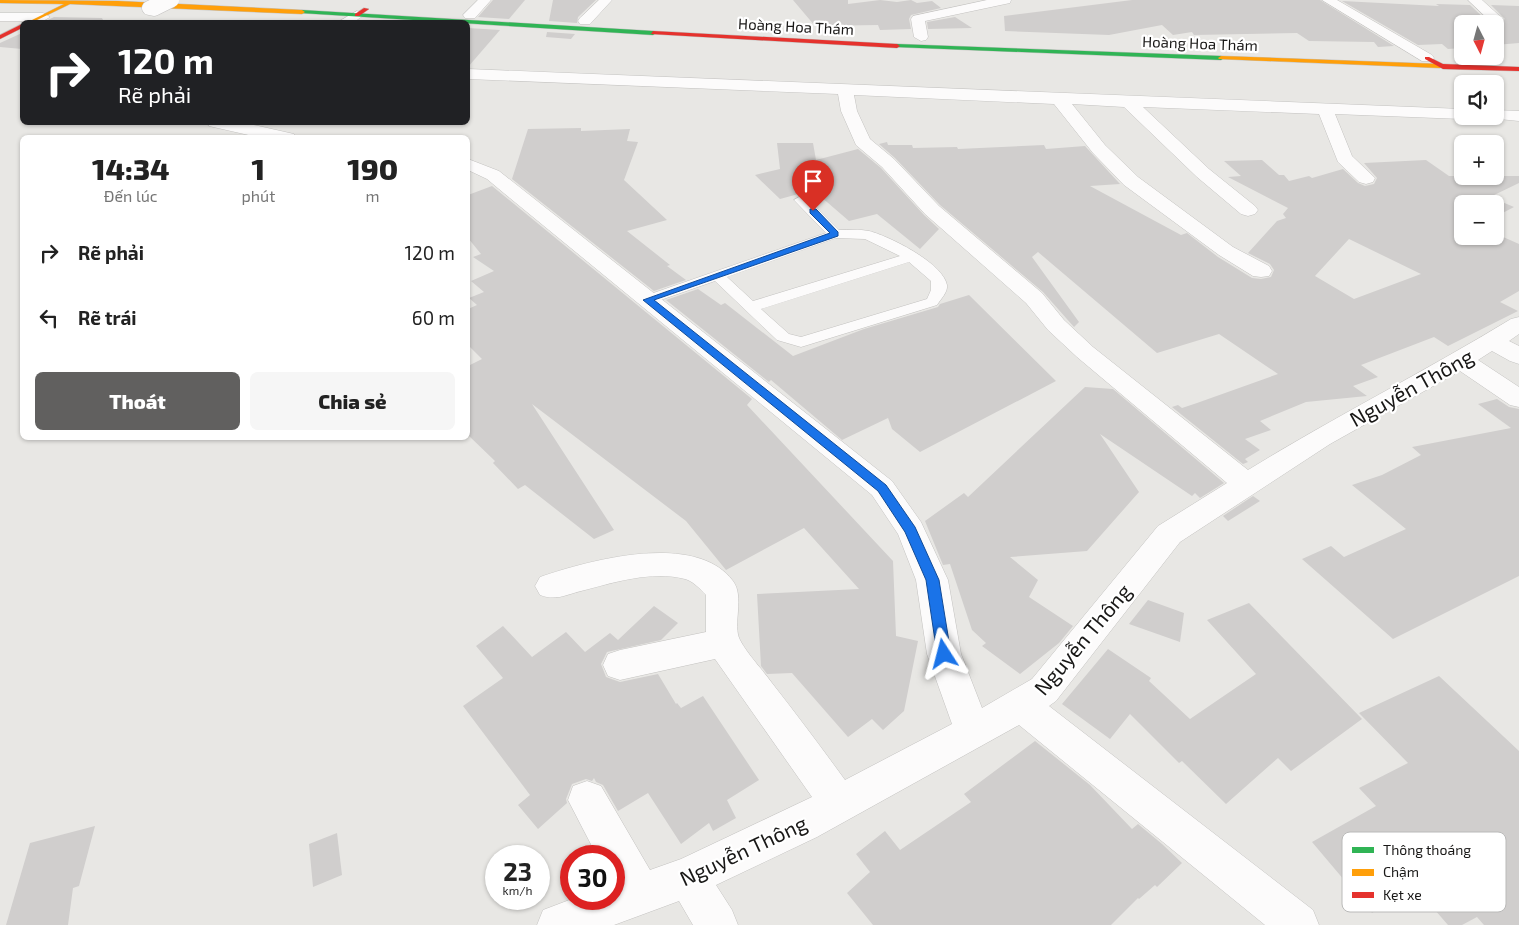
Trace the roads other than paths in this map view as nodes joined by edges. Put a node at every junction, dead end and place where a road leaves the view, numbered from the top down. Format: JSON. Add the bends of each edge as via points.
{"nodes":[{"id":1,"x":166,"y":0,"type":"edge"},
{"id":2,"x":172,"y":0,"type":"edge"},
{"id":3,"x":179,"y":0,"type":"edge"},
{"id":4,"x":484,"y":0,"type":"edge"},
{"id":5,"x":606,"y":0,"type":"edge"},
{"id":6,"x":933,"y":0,"type":"edge"},
{"id":7,"x":1004,"y":0,"type":"edge"},
{"id":8,"x":1328,"y":0,"type":"edge"},
{"id":9,"x":1474,"y":0,"type":"edge"},
{"id":10,"x":0,"y":1,"type":"edge"},
{"id":11,"x":74,"y":1,"type":"edge"},
{"id":12,"x":953,"y":11,"type":"junction"},
{"id":13,"x":362,"y":12,"type":"junction"},
{"id":14,"x":470,"y":15,"type":"junction"},
{"id":15,"x":1491,"y":15,"type":"edge"},
{"id":16,"x":0,"y":17,"type":"edge"},
{"id":17,"x":36,"y":20,"type":"edge"},
{"id":18,"x":348,"y":20,"type":"edge"},
{"id":19,"x":585,"y":21,"type":"junction"},
{"id":20,"x":20,"y":27,"type":"edge"},
{"id":21,"x":0,"y":37,"type":"edge"},
{"id":22,"x":921,"y":37,"type":"junction"},
{"id":23,"x":1427,"y":58,"type":"junction"},
{"id":24,"x":1519,"y":61,"type":"edge"},
{"id":25,"x":1443,"y":67,"type":"junction"},
{"id":26,"x":1519,"y":69,"type":"edge"},
{"id":27,"x":470,"y":74,"type":"edge"},
{"id":28,"x":845,"y":90,"type":"junction"},
{"id":29,"x":1059,"y":99,"type":"junction"},
{"id":30,"x":1128,"y":102,"type":"junction"},
{"id":31,"x":1325,"y":109,"type":"junction"},
{"id":32,"x":1454,"y":114,"type":"edge"},
{"id":33,"x":1504,"y":115,"type":"edge"},
{"id":34,"x":1519,"y":116,"type":"edge"},
{"id":35,"x":229,"y":125,"type":"edge"},
{"id":36,"x":274,"y":135,"type":"edge"},
{"id":37,"x":470,"y":165,"type":"edge"},
{"id":38,"x":1366,"y":178,"type":"dead end"},
{"id":39,"x":802,"y":200,"type":"dead end"},
{"id":40,"x":1248,"y":210,"type":"dead end"},
{"id":41,"x":836,"y":234,"type":"junction"},
{"id":42,"x":910,"y":257,"type":"junction"},
{"id":43,"x":1261,"y":271,"type":"dead end"},
{"id":44,"x":717,"y":275,"type":"junction"},
{"id":45,"x":647,"y":300,"type":"junction"},
{"id":46,"x":750,"y":306,"type":"junction"},
{"id":47,"x":1519,"y":324,"type":"edge"},
{"id":48,"x":1491,"y":341,"type":"junction"},
{"id":49,"x":1519,"y":356,"type":"edge"},
{"id":50,"x":1461,"y":360,"type":"junction"},
{"id":51,"x":1519,"y":399,"type":"edge"},
{"id":52,"x":1246,"y":484,"type":"junction"},
{"id":53,"x":551,"y":586,"type":"dead end"},
{"id":54,"x":723,"y":643,"type":"junction"},
{"id":55,"x":620,"y":665,"type":"dead end"},
{"id":56,"x":1021,"y":705,"type":"junction"},
{"id":57,"x":977,"y":729,"type":"junction"},
{"id":58,"x":587,"y":800,"type":"dead end"},
{"id":59,"x":839,"y":803,"type":"junction"},
{"id":60,"x":688,"y":877,"type":"junction"},
{"id":61,"x":640,"y":894,"type":"junction"},
{"id":62,"x":558,"y":925,"type":"edge"},
{"id":63,"x":717,"y":925,"type":"edge"},
{"id":64,"x":1298,"y":925,"type":"edge"}],
"edges":[{"from":1,"to":2,"type":"street","bridge":true,"via":[[149,8],[154,9]]},
{"from":3,"to":13,"type":"main road","name":"Hoàng Hoa Thám"},
{"from":4,"to":14,"type":"street"},
{"from":5,"to":19,"type":"street"},
{"from":6,"to":12,"type":"street"},
{"from":7,"to":12,"type":"street"},
{"from":8,"to":23,"type":"street"},
{"from":9,"to":15,"type":"street"},
{"from":10,"to":11,"type":"main road","name":"Hoàng Hoa Thám"},
{"from":11,"to":13,"type":"main road","name":"Hoàng Hoa Thám"},
{"from":11,"to":17,"type":"main road"},
{"from":12,"to":22,"type":"street","via":[[918,19]]},
{"from":13,"to":14,"type":"main road","name":"Hoàng Hoa Thám"},
{"from":13,"to":18,"type":"street"},
{"from":13,"to":25,"type":"main road","name":"Hoàng Hoa Thám","via":[[828,44]]},
{"from":14,"to":19,"type":"main road","name":"Hoàng Hoa Thám"},
{"from":16,"to":17,"type":"street"},
{"from":19,"to":22,"type":"main road","name":"Hoàng Hoa Thám","via":[[826,35]]},
{"from":20,"to":21,"type":"main road"},
{"from":22,"to":23,"type":"main road","name":"Hoàng Hoa Thám"},
{"from":23,"to":24,"type":"main road","name":"Hoàng Hoa Thám"},
{"from":23,"to":25,"type":"main road"},
{"from":25,"to":26,"type":"main road","name":"Hoàng Hoa Thám"},
{"from":27,"to":28,"type":"street"},
{"from":28,"to":29,"type":"street"},
{"from":28,"to":52,"type":"street","via":[[862,141],[888,163],[932,210],[1034,298],[1056,325],[1085,352]]},
{"from":29,"to":30,"type":"street"},
{"from":29,"to":43,"type":"street","via":[[1099,149],[1131,181],[1226,251]]},
{"from":30,"to":31,"type":"street"},
{"from":30,"to":40,"type":"street","via":[[1203,173]]},
{"from":31,"to":32,"type":"street"},
{"from":31,"to":38,"type":"street","via":[[1344,158]]},
{"from":33,"to":34,"type":"street"},
{"from":35,"to":36,"type":"street"},
{"from":37,"to":45,"type":"street","via":[[494,175]]},
{"from":39,"to":41,"type":"lane"},
{"from":41,"to":42,"type":"lane","via":[[867,235],[888,242]]},
{"from":41,"to":44,"type":"lane"},
{"from":42,"to":46,"type":"lane"},
{"from":42,"to":46,"type":"lane","via":[[930,270],[939,282],[939,291],[932,302],[801,342],[783,337]]},
{"from":44,"to":45,"type":"lane"},
{"from":44,"to":46,"type":"lane"},
{"from":45,"to":57,"type":"street","via":[[882,488],[911,530],[932,580],[944,654],[965,714]]},
{"from":47,"to":48,"type":"street","name":"Nguyễn Thông"},
{"from":48,"to":49,"type":"street"},
{"from":48,"to":50,"type":"street","name":"Nguyễn Thông"},
{"from":50,"to":51,"type":"street"},
{"from":50,"to":52,"type":"street","name":"Nguyễn Thông","via":[[1321,437]]},
{"from":52,"to":56,"type":"street","name":"Nguyễn Thông","via":[[1169,534],[1044,690]]},
{"from":53,"to":54,"type":"street","via":[[621,569],[672,564],[700,572],[722,590]]},
{"from":54,"to":55,"type":"street"},
{"from":54,"to":59,"type":"street"},
{"from":56,"to":57,"type":"street","name":"Nguyễn Thông"},
{"from":56,"to":64,"type":"street"},
{"from":57,"to":59,"type":"street","name":"Nguyễn Thông"},
{"from":58,"to":61,"type":"street"},
{"from":59,"to":60,"type":"street","name":"Nguyễn Thông"},
{"from":60,"to":61,"type":"street","name":"Nguyễn Thông"},
{"from":60,"to":63,"type":"street"},
{"from":61,"to":62,"type":"street","name":"Nguyễn Thông"}]}
